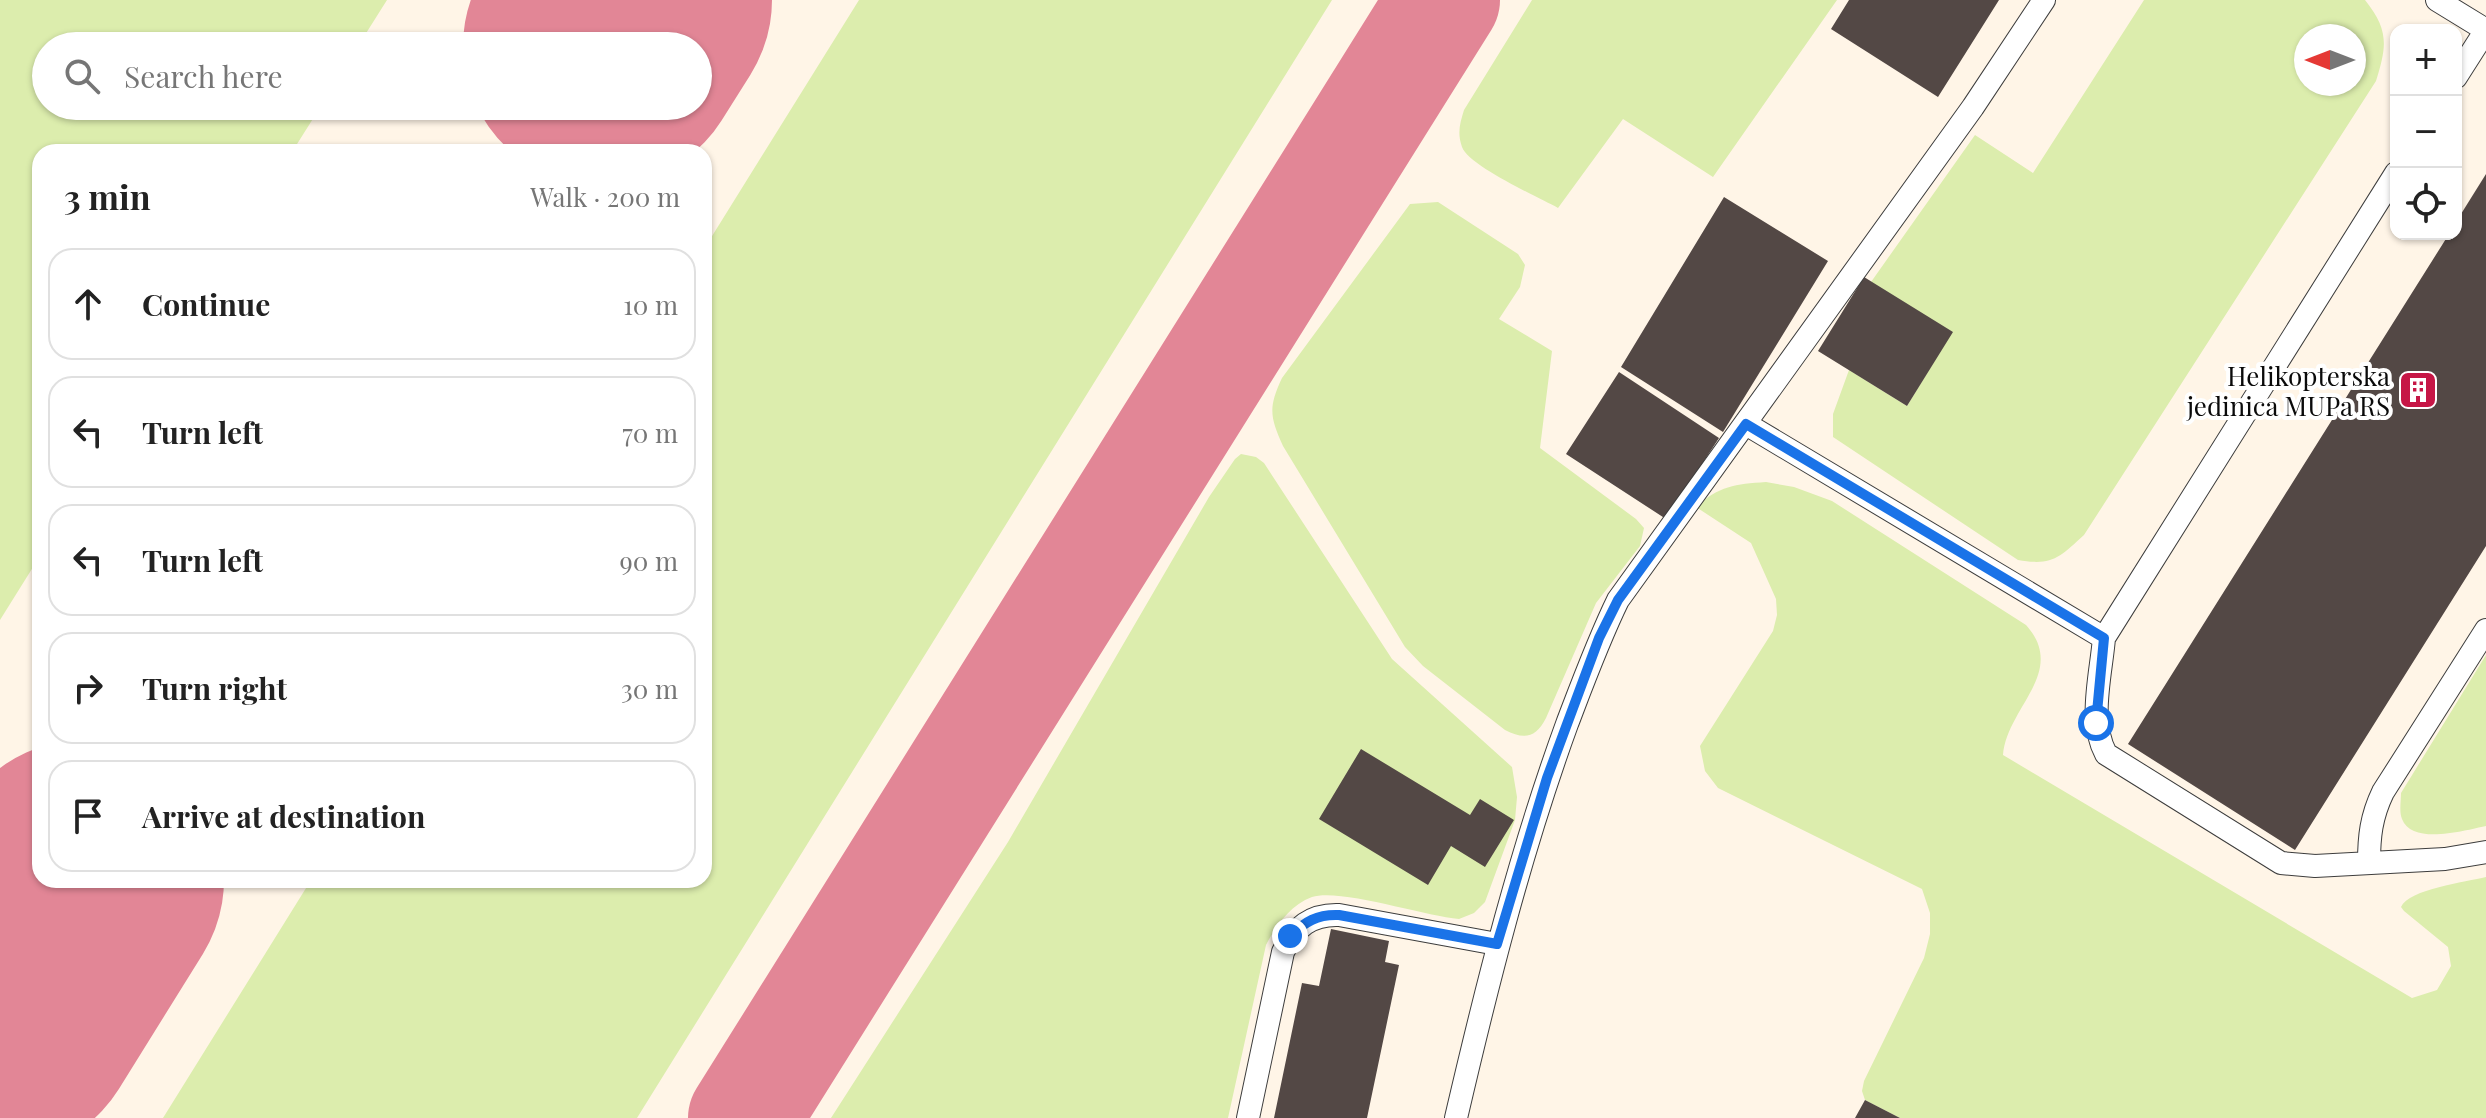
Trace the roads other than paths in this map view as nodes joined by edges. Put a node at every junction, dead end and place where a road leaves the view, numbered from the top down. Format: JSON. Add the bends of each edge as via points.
{"nodes":[{"id":1,"x":2044,"y":0,"type":"edge"},
{"id":2,"x":2437,"y":0,"type":"edge"},
{"id":3,"x":2486,"y":30,"type":"edge"},
{"id":4,"x":2462,"y":68,"type":"edge"},
{"id":5,"x":2390,"y":183,"type":"edge"},
{"id":6,"x":1746,"y":424,"type":"junction"},
{"id":7,"x":2486,"y":630,"type":"edge"},
{"id":8,"x":2104,"y":638,"type":"junction"},
{"id":9,"x":2486,"y":852,"type":"edge"},
{"id":10,"x":2369,"y":863,"type":"junction"},
{"id":11,"x":1497,"y":944,"type":"junction"},
{"id":12,"x":1248,"y":1118,"type":"edge"},
{"id":13,"x":1456,"y":1118,"type":"edge"}],
"edges":[{"from":1,"to":6,"type":"lane"},
{"from":2,"to":3,"type":"lane"},
{"from":3,"to":4,"type":"lane"},
{"from":5,"to":8,"type":"lane"},
{"from":6,"to":8,"type":"lane"},
{"from":6,"to":11,"type":"lane","via":[[1618,600],[1599,638],[1547,778]]},
{"from":7,"to":10,"type":"lane","via":[[2383,792],[2369,831]]},
{"from":8,"to":10,"type":"lane","via":[[2096,723],[2106,754],[2281,863]]},
{"from":9,"to":10,"type":"lane"},
{"from":11,"to":12,"type":"lane","via":[[1339,915],[1321,914],[1303,924],[1283,952]]},
{"from":11,"to":13,"type":"lane"}]}
